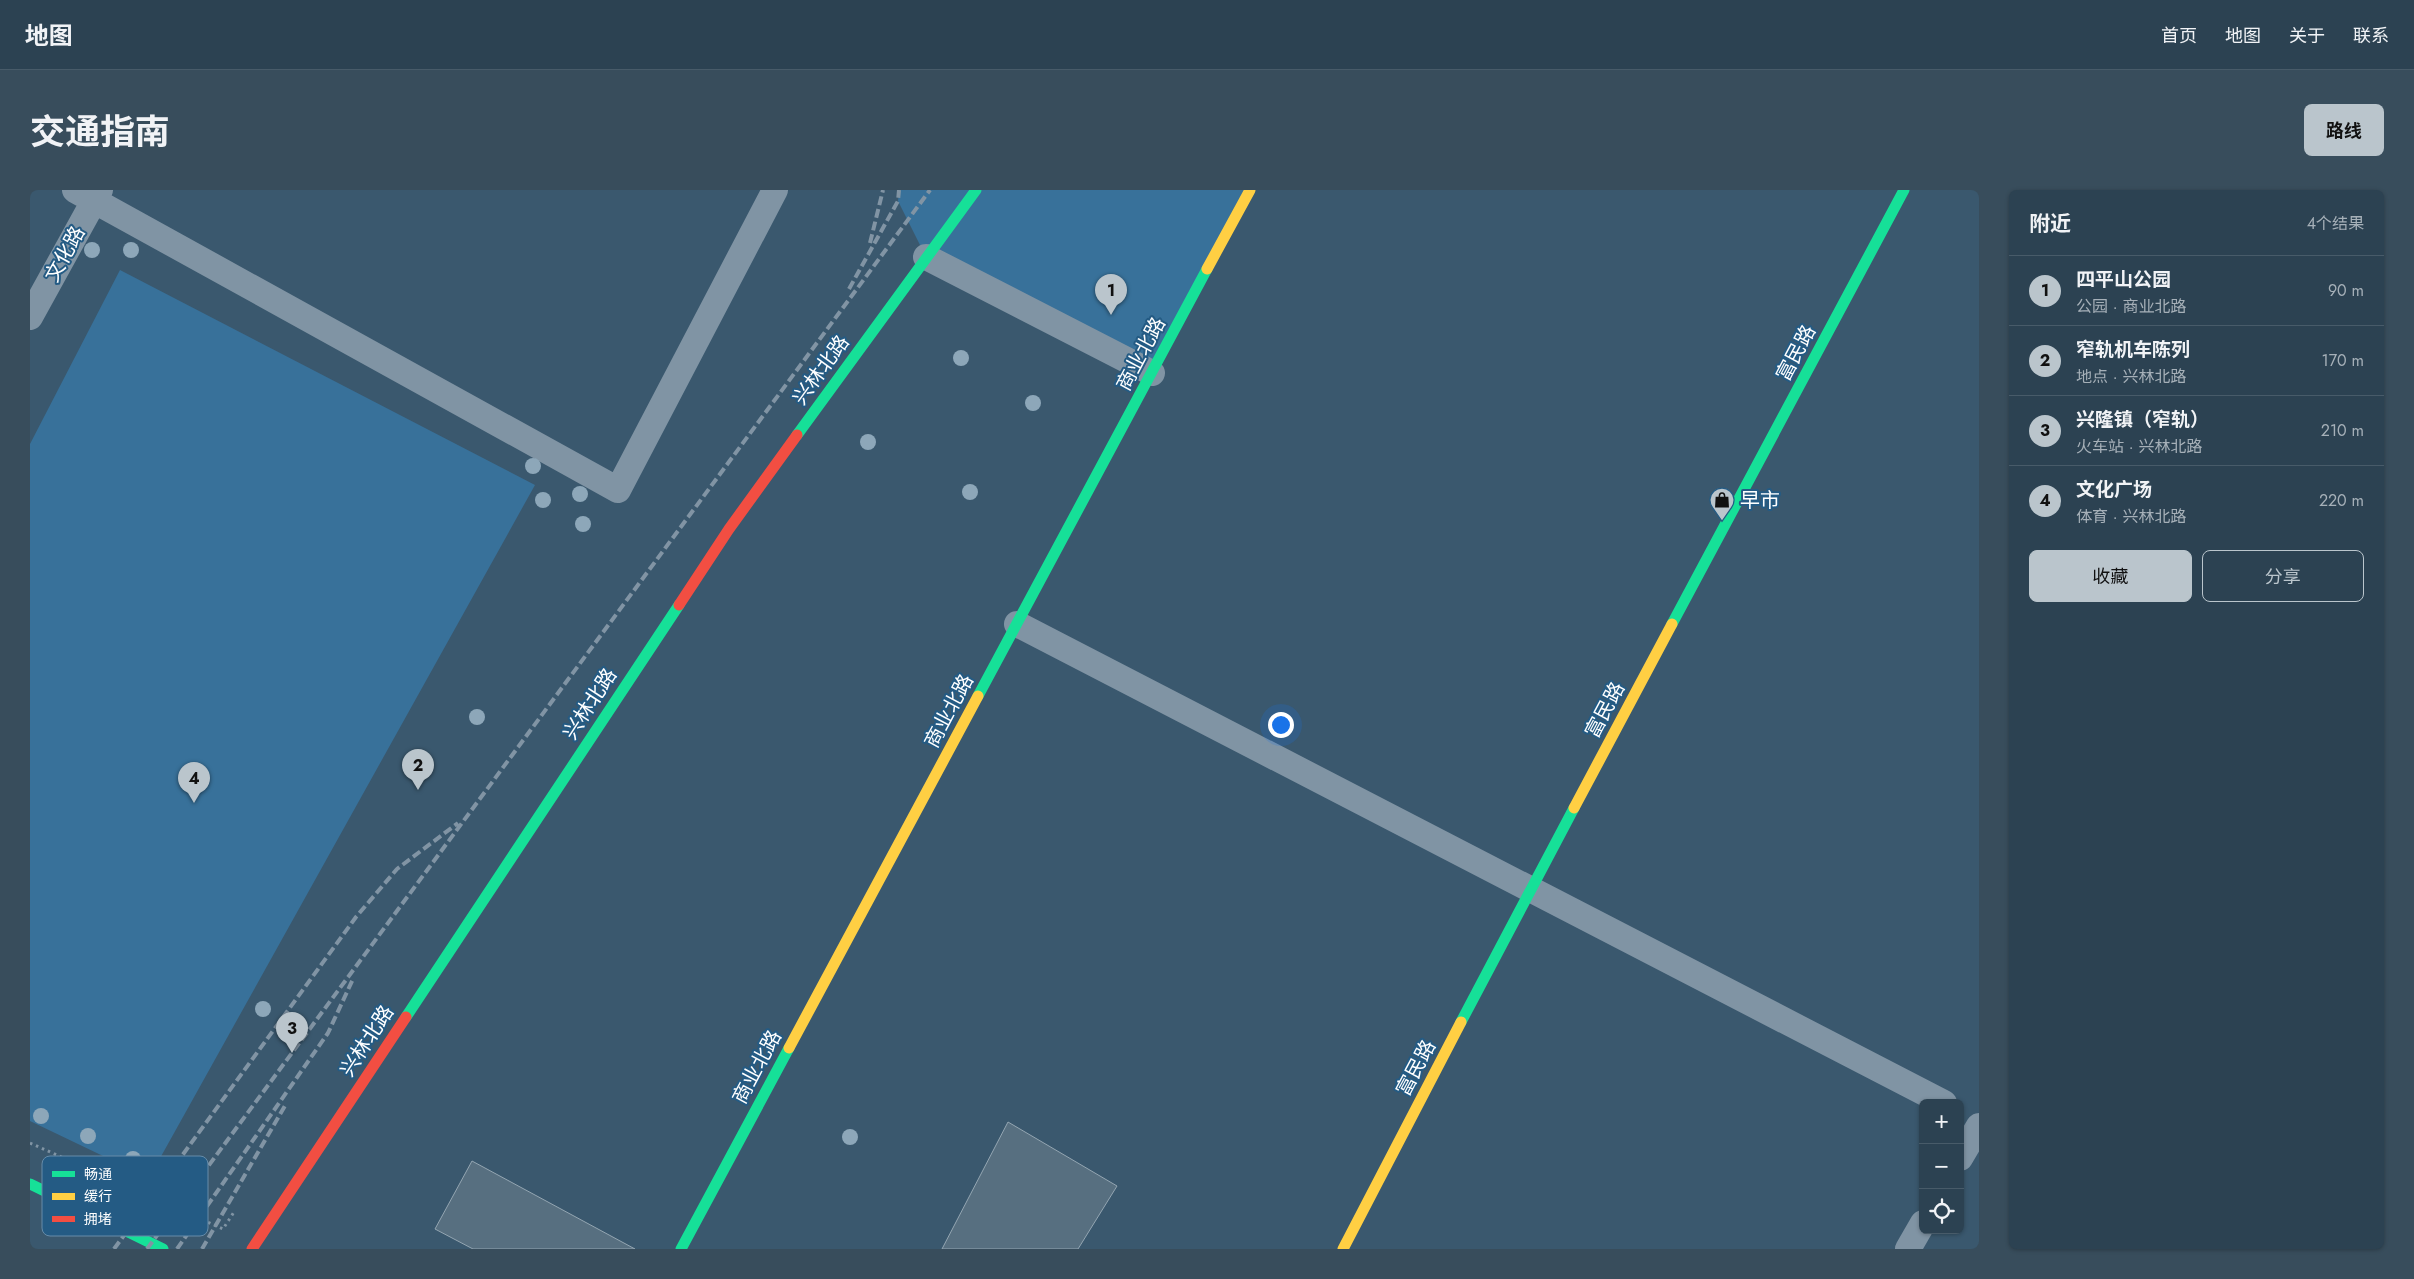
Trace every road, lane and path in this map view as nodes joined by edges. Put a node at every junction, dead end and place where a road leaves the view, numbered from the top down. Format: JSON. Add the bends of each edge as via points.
{"nodes":[{"id":1,"x":775,"y":190,"type":"edge"},
{"id":2,"x":976,"y":190,"type":"edge"},
{"id":3,"x":1250,"y":190,"type":"edge"},
{"id":4,"x":1904,"y":190,"type":"edge"},
{"id":5,"x":90,"y":194,"type":"edge"},
{"id":6,"x":926,"y":258,"type":"junction"},
{"id":7,"x":30,"y":317,"type":"edge"},
{"id":8,"x":1152,"y":373,"type":"junction"},
{"id":9,"x":1017,"y":624,"type":"junction"},
{"id":10,"x":1531,"y":889,"type":"junction"},
{"id":11,"x":1936,"y":1099,"type":"edge"},
{"id":12,"x":1964,"y":1113,"type":"edge"},
{"id":13,"x":1979,"y":1121,"type":"edge"},
{"id":14,"x":1979,"y":1126,"type":"edge"},
{"id":15,"x":30,"y":1143,"type":"edge"},
{"id":16,"x":1964,"y":1151,"type":"edge"},
{"id":17,"x":60,"y":1156,"type":"edge"},
{"id":18,"x":30,"y":1184,"type":"edge"},
{"id":19,"x":42,"y":1190,"type":"edge"},
{"id":20,"x":234,"y":1212,"type":"dead end"},
{"id":21,"x":208,"y":1221,"type":"edge"},
{"id":22,"x":1919,"y":1231,"type":"edge"},
{"id":23,"x":136,"y":1236,"type":"edge"},
{"id":24,"x":163,"y":1249,"type":"edge"},
{"id":25,"x":252,"y":1249,"type":"edge"},
{"id":26,"x":680,"y":1249,"type":"edge"},
{"id":27,"x":1343,"y":1249,"type":"edge"},
{"id":28,"x":1908,"y":1249,"type":"edge"}],
"edges":[{"from":1,"to":5,"type":"street","via":[[618,490]]},
{"from":2,"to":6,"type":"street","name":"兴林北路"},
{"from":3,"to":8,"type":"street","name":"商业北路"},
{"from":4,"to":10,"type":"street","name":"富民路"},
{"from":5,"to":7,"type":"street","name":"文化路"},
{"from":6,"to":8,"type":"street"},
{"from":6,"to":25,"type":"street","name":"兴林北路","via":[[728,528]]},
{"from":8,"to":9,"type":"street","name":"商业北路"},
{"from":9,"to":10,"type":"street"},
{"from":9,"to":26,"type":"street","name":"商业北路"},
{"from":10,"to":11,"type":"street"},
{"from":10,"to":27,"type":"street","name":"富民路"},
{"from":12,"to":13,"type":"street"},
{"from":14,"to":16,"type":"street"},
{"from":15,"to":17,"type":"path"},
{"from":18,"to":19,"type":"street"},
{"from":20,"to":21,"type":"path","via":[[223,1228]]},
{"from":22,"to":28,"type":"street"},
{"from":23,"to":24,"type":"street"}]}
